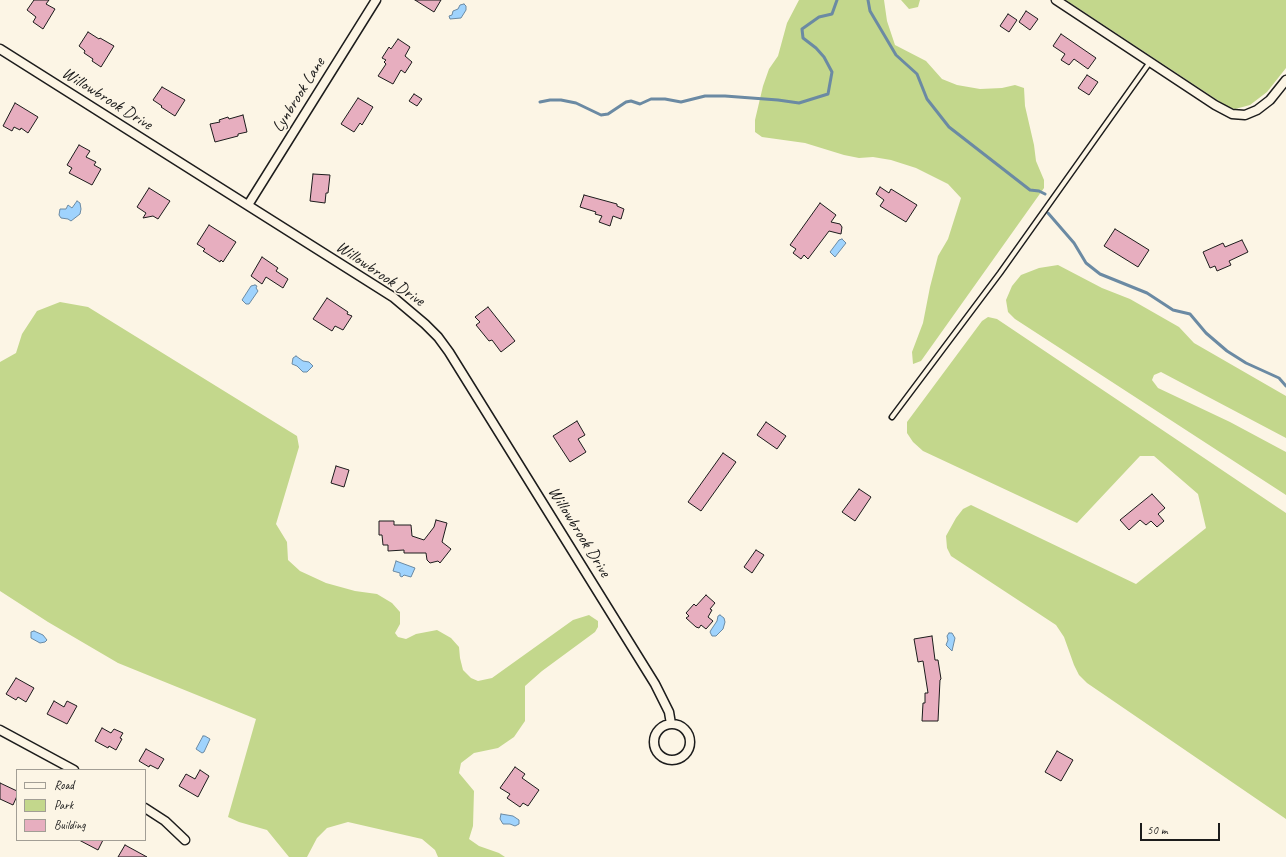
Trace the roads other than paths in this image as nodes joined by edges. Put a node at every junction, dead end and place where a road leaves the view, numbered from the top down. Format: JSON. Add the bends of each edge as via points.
{"nodes":[{"id":1,"x":376,"y":0,"type":"edge"},
{"id":2,"x":1056,"y":0,"type":"edge"},
{"id":3,"x":0,"y":48,"type":"edge"},
{"id":4,"x":1150,"y":62,"type":"junction"},
{"id":5,"x":1286,"y":80,"type":"edge"},
{"id":6,"x":248,"y":205,"type":"junction"},
{"id":7,"x":892,"y":418,"type":"dead end"},
{"id":8,"x":671,"y":724,"type":"junction"},
{"id":9,"x":0,"y":730,"type":"edge"},
{"id":10,"x":72,"y":769,"type":"edge"},
{"id":11,"x":146,"y":809,"type":"edge"},
{"id":12,"x":185,"y":840,"type":"dead end"}],
"edges":[{"from":1,"to":6,"type":"street","name":"Lynbrook Lane"},
{"from":2,"to":4,"type":"street"},
{"from":3,"to":6,"type":"street","name":"Willowbrook Drive"},
{"from":4,"to":5,"type":"street","via":[[1224,110],[1238,115],[1252,113],[1265,105]]},
{"from":4,"to":7,"type":"lane"},
{"from":6,"to":8,"type":"street","name":"Willowbrook Drive","via":[[393,297],[438,337],[655,684],[670,712]]},
{"from":8,"to":8,"type":"street","via":[[662,727],[654,738],[655,750],[659,756],[671,761],[688,753],[691,740],[685,729]]},
{"from":9,"to":10,"type":"street"},
{"from":11,"to":12,"type":"street","via":[[165,821]]}]}
